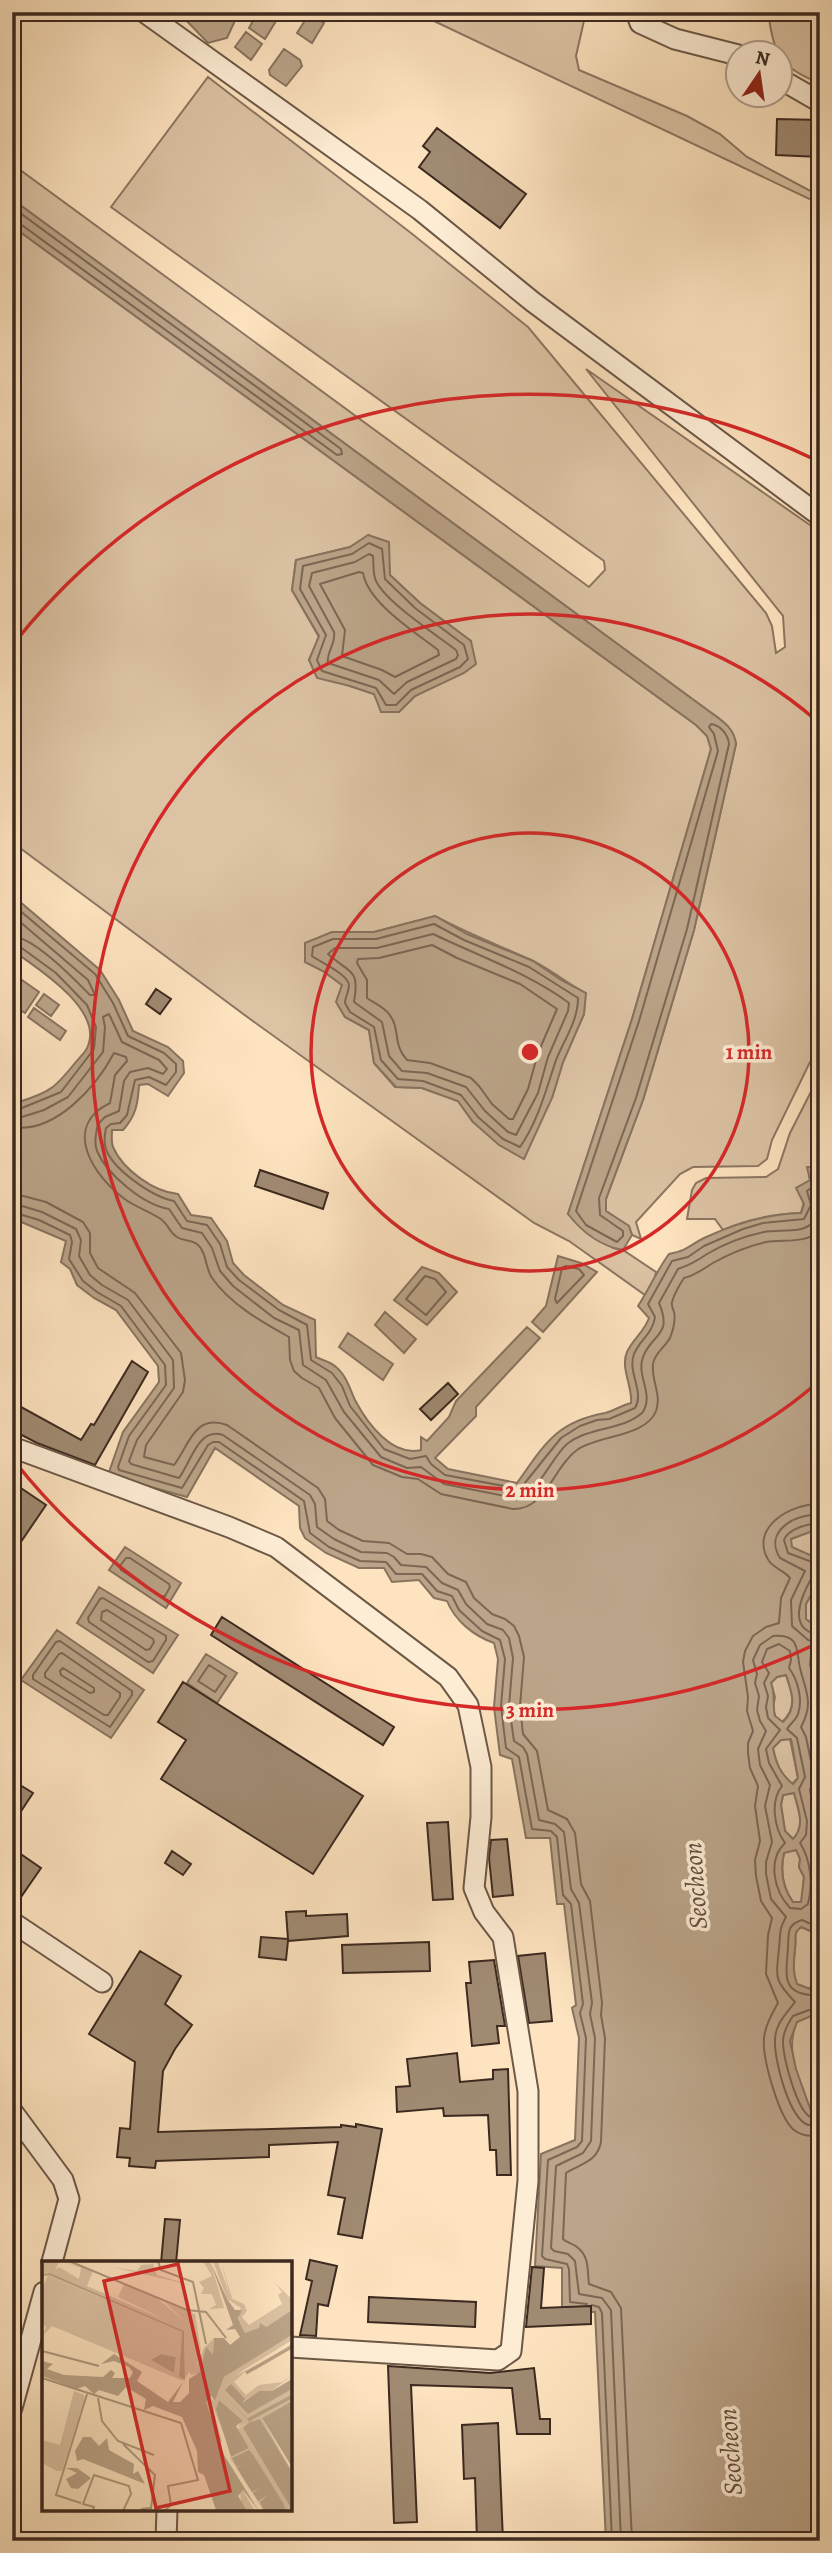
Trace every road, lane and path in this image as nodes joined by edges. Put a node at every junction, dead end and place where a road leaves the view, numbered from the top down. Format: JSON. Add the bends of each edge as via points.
{"nodes":[{"id":1,"x":144,"y":12,"type":"edge"},
{"id":2,"x":636,"y":12,"type":"edge"},
{"id":3,"x":724,"y":52,"type":"edge"},
{"id":4,"x":794,"y":87,"type":"edge"},
{"id":5,"x":820,"y":102,"type":"edge"},
{"id":6,"x":820,"y":516,"type":"edge"},
{"id":7,"x":12,"y":1447,"type":"edge"},
{"id":8,"x":12,"y":1922,"type":"edge"},
{"id":9,"x":102,"y":1982,"type":"dead end"},
{"id":10,"x":12,"y":2111,"type":"edge"},
{"id":11,"x":53,"y":2261,"type":"edge"},
{"id":12,"x":42,"y":2299,"type":"edge"},
{"id":13,"x":292,"y":2347,"type":"edge"},
{"id":14,"x":12,"y":2408,"type":"edge"},
{"id":15,"x":167,"y":2511,"type":"edge"},
{"id":16,"x":166,"y":2541,"type":"edge"}],
"edges":[{"from":1,"to":6,"type":"street","via":[[421,210],[533,302]]},
{"from":2,"to":3,"type":"street","via":[[640,23],[675,39]]},
{"from":4,"to":5,"type":"street"},
{"from":7,"to":13,"type":"street","via":[[276,1547],[448,1677],[468,1705],[481,1767],[474,1888],[484,1912],[503,1937],[528,2091],[528,2181],[511,2351],[498,2360]]},
{"from":8,"to":9,"type":"street"},
{"from":10,"to":11,"type":"street","via":[[63,2180],[69,2199]]},
{"from":12,"to":14,"type":"street"},
{"from":15,"to":16,"type":"street"}]}
